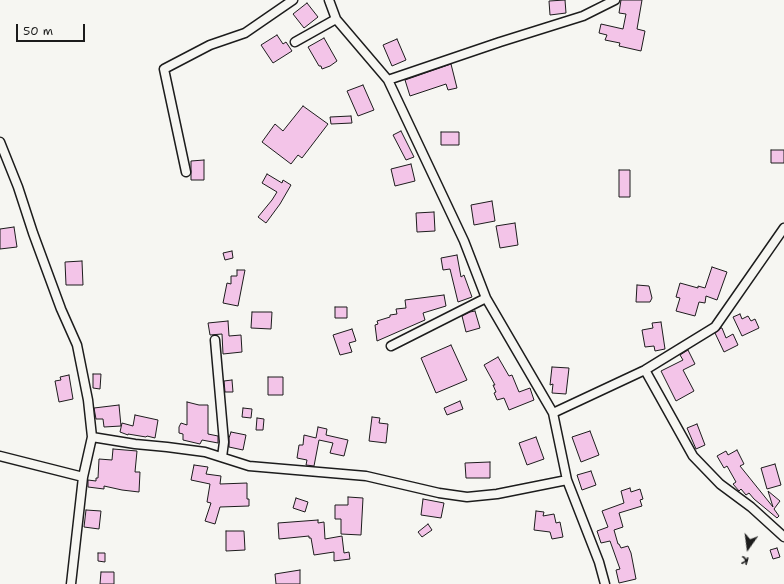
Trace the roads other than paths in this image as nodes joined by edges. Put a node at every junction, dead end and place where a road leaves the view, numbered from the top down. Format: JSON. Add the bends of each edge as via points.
{"nodes":[{"id":1,"x":293,"y":0,"type":"edge"},
{"id":2,"x":329,"y":0,"type":"edge"},
{"id":3,"x":615,"y":0,"type":"edge"},
{"id":4,"x":336,"y":19,"type":"junction"},
{"id":5,"x":295,"y":42,"type":"dead end"},
{"id":6,"x":388,"y":80,"type":"junction"},
{"id":7,"x":0,"y":142,"type":"edge"},
{"id":8,"x":186,"y":172,"type":"dead end"},
{"id":9,"x":784,"y":228,"type":"edge"},
{"id":10,"x":486,"y":298,"type":"junction"},
{"id":11,"x":215,"y":340,"type":"dead end"},
{"id":12,"x":391,"y":346,"type":"dead end"},
{"id":13,"x":645,"y":370,"type":"junction"},
{"id":14,"x":553,"y":413,"type":"junction"},
{"id":15,"x":92,"y":437,"type":"junction"},
{"id":16,"x":0,"y":456,"type":"edge"},
{"id":17,"x":222,"y":457,"type":"junction"},
{"id":18,"x":83,"y":477,"type":"junction"},
{"id":19,"x":567,"y":480,"type":"junction"},
{"id":20,"x":784,"y":538,"type":"edge"},
{"id":21,"x":72,"y":584,"type":"edge"},
{"id":22,"x":605,"y":584,"type":"edge"}],
"edges":[{"from":1,"to":8,"type":"street","via":[[245,33],[210,45],[164,69]]},
{"from":2,"to":4,"type":"street"},
{"from":3,"to":6,"type":"street","via":[[583,16]]},
{"from":4,"to":5,"type":"street"},
{"from":4,"to":6,"type":"street"},
{"from":6,"to":10,"type":"street","via":[[464,241]]},
{"from":7,"to":15,"type":"street","via":[[61,309],[77,345],[88,400]]},
{"from":9,"to":13,"type":"street","via":[[715,327]]},
{"from":10,"to":12,"type":"street"},
{"from":10,"to":14,"type":"street"},
{"from":11,"to":17,"type":"street","via":[[224,442]]},
{"from":13,"to":14,"type":"street"},
{"from":13,"to":20,"type":"street","via":[[693,456],[720,484],[751,507]]},
{"from":14,"to":19,"type":"street"},
{"from":15,"to":17,"type":"street","via":[[205,452]]},
{"from":15,"to":18,"type":"street"},
{"from":16,"to":18,"type":"street"},
{"from":17,"to":19,"type":"street","via":[[249,466],[366,476],[467,497],[497,494]]},
{"from":18,"to":21,"type":"street"},
{"from":19,"to":22,"type":"street"}]}
